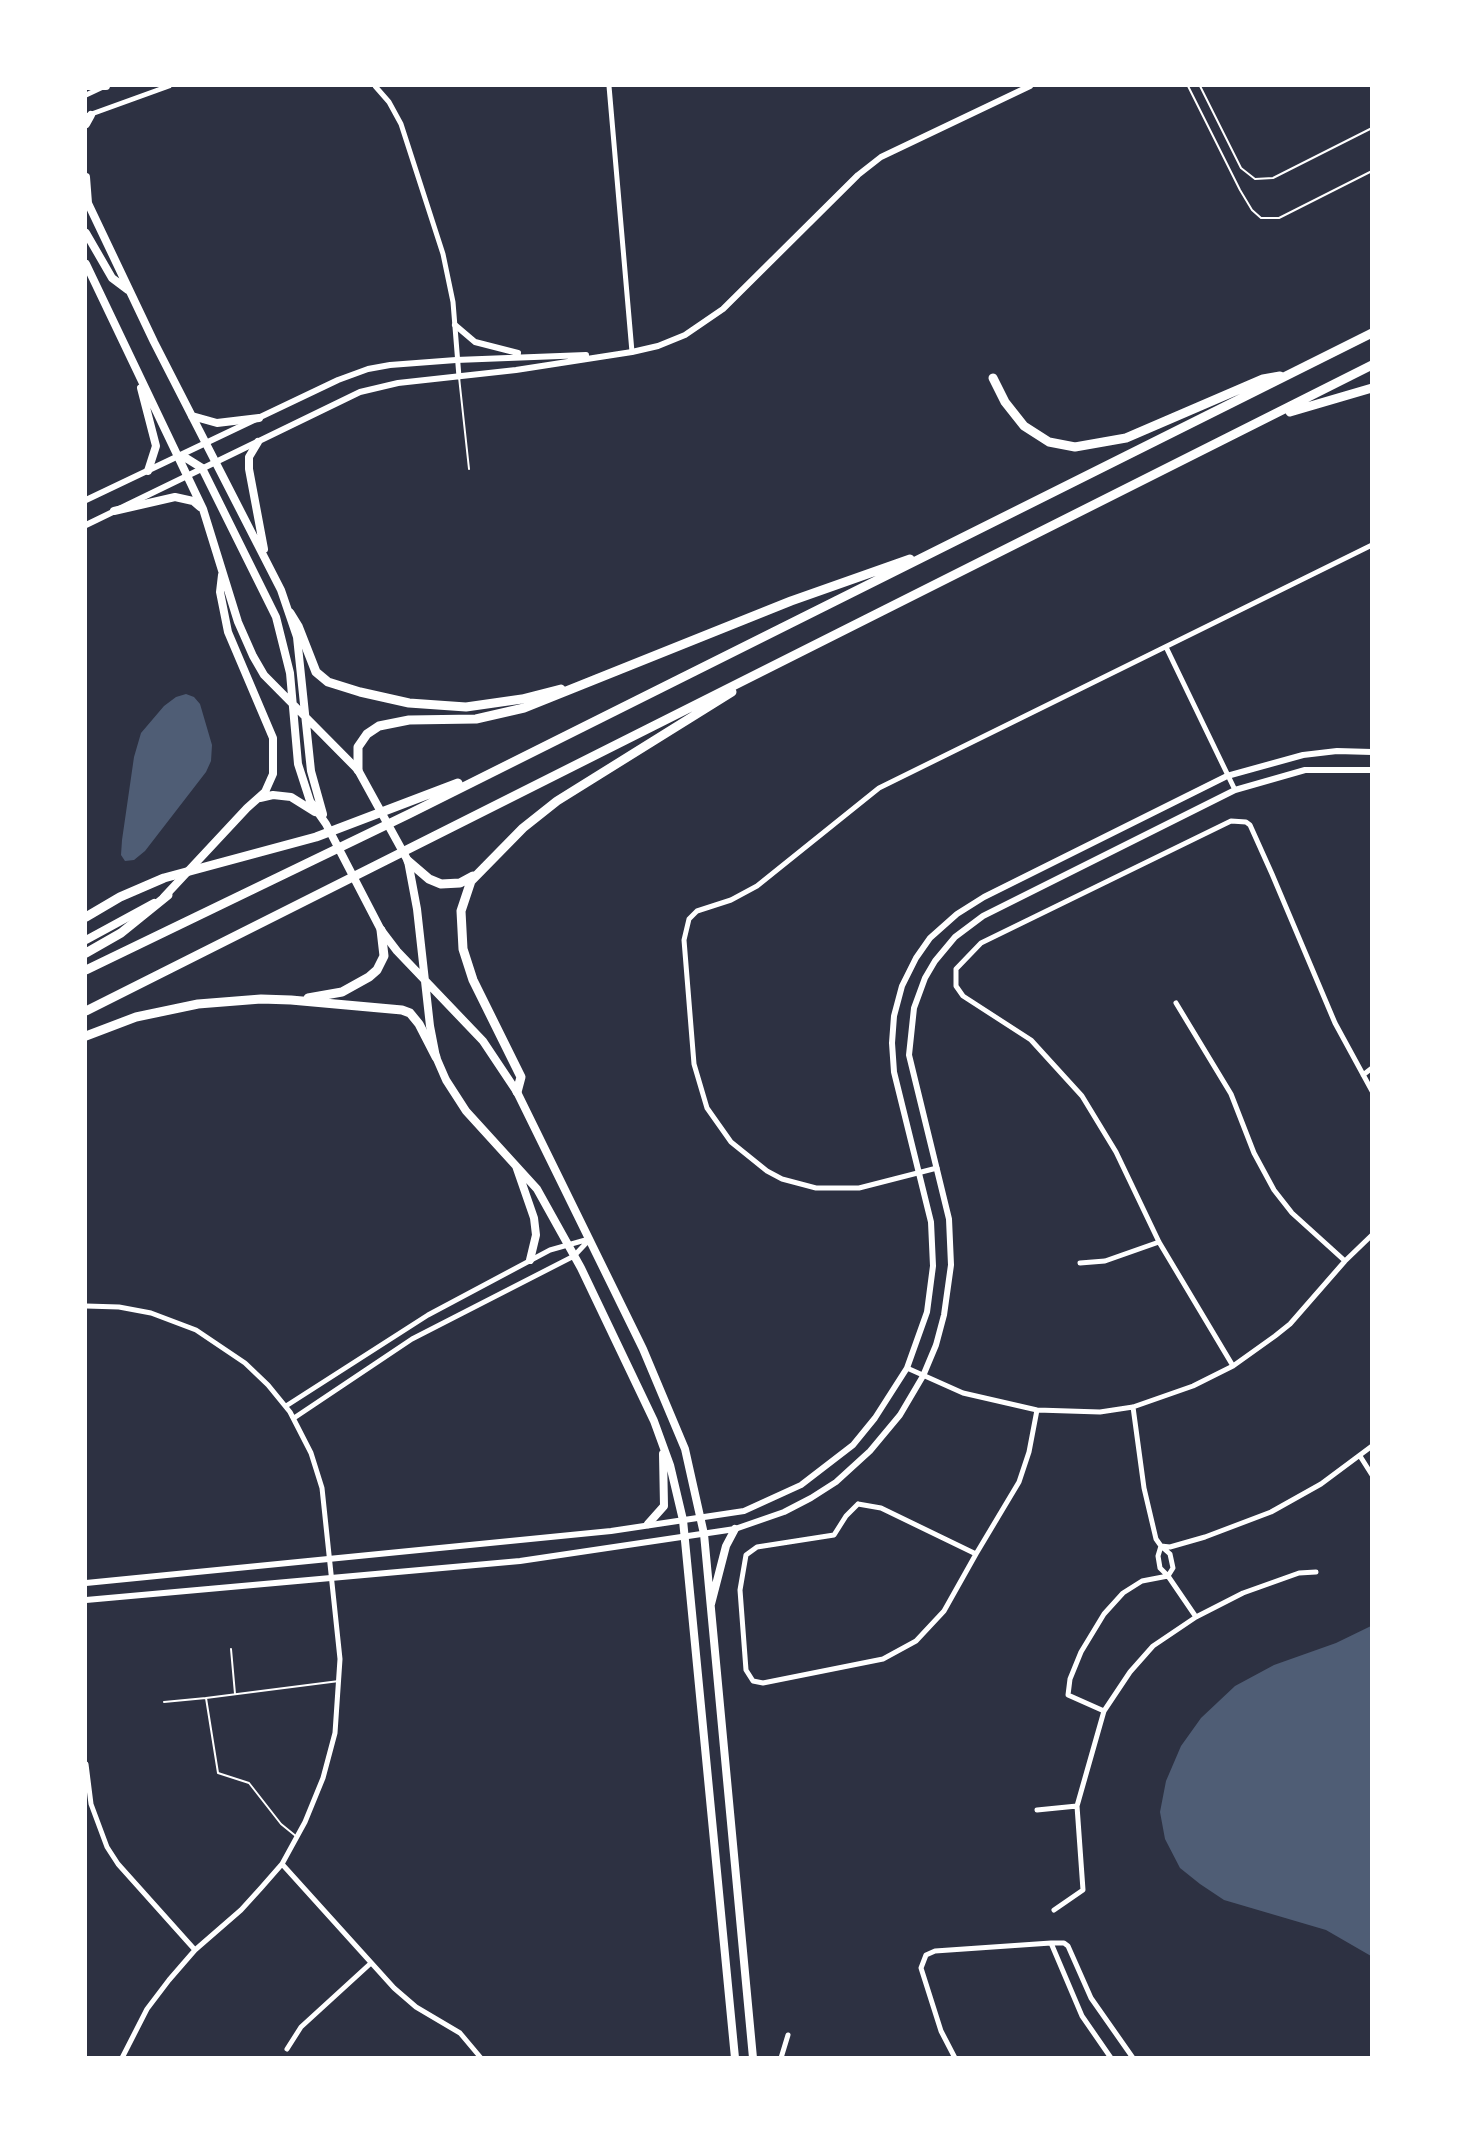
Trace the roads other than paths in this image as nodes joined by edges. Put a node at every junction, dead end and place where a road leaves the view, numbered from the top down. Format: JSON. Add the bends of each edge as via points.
{"nodes":[{"id":1,"x":86,"y":86,"type":"edge"},
{"id":2,"x":107,"y":86,"type":"edge"},
{"id":3,"x":169,"y":86,"type":"edge"},
{"id":4,"x":375,"y":86,"type":"edge"},
{"id":5,"x":609,"y":86,"type":"edge"},
{"id":6,"x":1030,"y":86,"type":"edge"},
{"id":7,"x":1188,"y":86,"type":"edge"},
{"id":8,"x":1200,"y":86,"type":"edge"},
{"id":9,"x":86,"y":95,"type":"edge"},
{"id":10,"x":88,"y":116,"type":"edge"},
{"id":11,"x":86,"y":124,"type":"edge"},
{"id":12,"x":1371,"y":128,"type":"edge"},
{"id":13,"x":1371,"y":171,"type":"edge"},
{"id":14,"x":86,"y":177,"type":"edge"},
{"id":15,"x":87,"y":202,"type":"edge"},
{"id":16,"x":86,"y":233,"type":"edge"},
{"id":17,"x":86,"y":264,"type":"edge"},
{"id":18,"x":129,"y":291,"type":"junction"},
{"id":19,"x":455,"y":325,"type":"junction"},
{"id":20,"x":1371,"y":333,"type":"edge"},
{"id":21,"x":632,"y":352,"type":"junction"},
{"id":22,"x":528,"y":355,"type":"junction"},
{"id":23,"x":605,"y":356,"type":"junction"},
{"id":24,"x":456,"y":360,"type":"junction"},
{"id":25,"x":134,"y":364,"type":"junction"},
{"id":26,"x":1371,"y":365,"type":"edge"},
{"id":27,"x":1288,"y":375,"type":"junction"},
{"id":28,"x":459,"y":377,"type":"junction"},
{"id":29,"x":993,"y":378,"type":"dead end"},
{"id":30,"x":1371,"y":388,"type":"edge"},
{"id":31,"x":192,"y":416,"type":"junction"},
{"id":32,"x":259,"y":418,"type":"junction"},
{"id":33,"x":1268,"y":419,"type":"junction"},
{"id":34,"x":258,"y":442,"type":"junction"},
{"id":35,"x":206,"y":444,"type":"junction"},
{"id":36,"x":178,"y":457,"type":"junction"},
{"id":37,"x":216,"y":461,"type":"junction"},
{"id":38,"x":202,"y":468,"type":"junction"},
{"id":39,"x":469,"y":469,"type":"dead end"},
{"id":40,"x":148,"y":471,"type":"junction"},
{"id":41,"x":186,"y":475,"type":"junction"},
{"id":42,"x":86,"y":500,"type":"edge"},
{"id":43,"x":203,"y":509,"type":"junction"},
{"id":44,"x":114,"y":511,"type":"junction"},
{"id":45,"x":86,"y":525,"type":"edge"},
{"id":46,"x":950,"y":545,"type":"junction"},
{"id":47,"x":1371,"y":545,"type":"edge"},
{"id":48,"x":266,"y":559,"type":"junction"},
{"id":49,"x":223,"y":571,"type":"junction"},
{"id":50,"x":290,"y":613,"type":"junction"},
{"id":51,"x":1166,"y":647,"type":"junction"},
{"id":52,"x":785,"y":660,"type":"junction"},
{"id":53,"x":581,"y":684,"type":"junction"},
{"id":54,"x":293,"y":705,"type":"junction"},
{"id":55,"x":305,"y":717,"type":"junction"},
{"id":56,"x":1371,"y":752,"type":"edge"},
{"id":57,"x":519,"y":759,"type":"junction"},
{"id":58,"x":358,"y":770,"type":"junction"},
{"id":59,"x":1371,"y":770,"type":"edge"},
{"id":60,"x":1227,"y":776,"type":"junction"},
{"id":61,"x":1235,"y":790,"type":"junction"},
{"id":62,"x":254,"y":801,"type":"junction"},
{"id":63,"x":326,"y":824,"type":"junction"},
{"id":64,"x":408,"y":861,"type":"junction"},
{"id":65,"x":482,"y":868,"type":"junction"},
{"id":66,"x":168,"y":895,"type":"junction"},
{"id":67,"x":86,"y":917,"type":"edge"},
{"id":68,"x":381,"y":930,"type":"junction"},
{"id":69,"x":86,"y":940,"type":"edge"},
{"id":70,"x":86,"y":953,"type":"edge"},
{"id":71,"x":86,"y":970,"type":"edge"},
{"id":72,"x":424,"y":978,"type":"junction"},
{"id":73,"x":291,"y":1000,"type":"junction"},
{"id":74,"x":1176,"y":1003,"type":"dead end"},
{"id":75,"x":86,"y":1011,"type":"edge"},
{"id":76,"x":86,"y":1036,"type":"edge"},
{"id":77,"x":436,"y":1057,"type":"junction"},
{"id":78,"x":1371,"y":1068,"type":"edge"},
{"id":79,"x":1363,"y":1075,"type":"junction"},
{"id":80,"x":1371,"y":1091,"type":"edge"},
{"id":81,"x":517,"y":1092,"type":"junction"},
{"id":82,"x":515,"y":1162,"type":"junction"},
{"id":83,"x":938,"y":1168,"type":"junction"},
{"id":84,"x":921,"y":1173,"type":"junction"},
{"id":85,"x":1371,"y":1235,"type":"edge"},
{"id":86,"x":590,"y":1239,"type":"junction"},
{"id":87,"x":1159,"y":1242,"type":"junction"},
{"id":88,"x":568,"y":1243,"type":"junction"},
{"id":89,"x":574,"y":1256,"type":"junction"},
{"id":90,"x":530,"y":1260,"type":"junction"},
{"id":91,"x":1344,"y":1261,"type":"junction"},
{"id":92,"x":1080,"y":1263,"type":"dead end"},
{"id":93,"x":86,"y":1306,"type":"edge"},
{"id":94,"x":1233,"y":1366,"type":"junction"},
{"id":95,"x":907,"y":1368,"type":"junction"},
{"id":96,"x":923,"y":1376,"type":"junction"},
{"id":97,"x":286,"y":1406,"type":"junction"},
{"id":98,"x":1133,"y":1407,"type":"junction"},
{"id":99,"x":1037,"y":1410,"type":"junction"},
{"id":100,"x":294,"y":1418,"type":"junction"},
{"id":101,"x":1371,"y":1446,"type":"edge"},
{"id":102,"x":663,"y":1447,"type":"junction"},
{"id":103,"x":1360,"y":1456,"type":"junction"},
{"id":104,"x":1371,"y":1475,"type":"edge"},
{"id":105,"x":701,"y":1518,"type":"junction"},
{"id":106,"x":682,"y":1520,"type":"junction"},
{"id":107,"x":648,"y":1524,"type":"junction"},
{"id":108,"x":735,"y":1529,"type":"junction"},
{"id":109,"x":704,"y":1534,"type":"junction"},
{"id":110,"x":684,"y":1537,"type":"junction"},
{"id":111,"x":1161,"y":1545,"type":"junction"},
{"id":112,"x":976,"y":1554,"type":"junction"},
{"id":113,"x":332,"y":1561,"type":"junction"},
{"id":114,"x":1316,"y":1572,"type":"dead end"},
{"id":115,"x":1168,"y":1576,"type":"junction"},
{"id":116,"x":333,"y":1578,"type":"junction"},
{"id":117,"x":86,"y":1583,"type":"edge"},
{"id":118,"x":86,"y":1600,"type":"edge"},
{"id":119,"x":709,"y":1611,"type":"junction"},
{"id":120,"x":1196,"y":1617,"type":"junction"},
{"id":121,"x":231,"y":1649,"type":"dead end"},
{"id":122,"x":339,"y":1681,"type":"junction"},
{"id":123,"x":235,"y":1694,"type":"junction"},
{"id":124,"x":206,"y":1698,"type":"junction"},
{"id":125,"x":165,"y":1702,"type":"dead end"},
{"id":126,"x":1104,"y":1711,"type":"junction"},
{"id":127,"x":86,"y":1764,"type":"edge"},
{"id":128,"x":1077,"y":1806,"type":"junction"},
{"id":129,"x":1037,"y":1810,"type":"dead end"},
{"id":130,"x":297,"y":1837,"type":"junction"},
{"id":131,"x":282,"y":1864,"type":"junction"},
{"id":132,"x":1054,"y":1910,"type":"dead end"},
{"id":133,"x":1051,"y":1943,"type":"junction"},
{"id":134,"x":195,"y":1950,"type":"junction"},
{"id":135,"x":370,"y":1963,"type":"junction"},
{"id":136,"x":789,"y":2035,"type":"dead end"},
{"id":137,"x":287,"y":2049,"type":"dead end"},
{"id":138,"x":122,"y":2058,"type":"edge"},
{"id":139,"x":481,"y":2058,"type":"edge"},
{"id":140,"x":735,"y":2058,"type":"edge"},
{"id":141,"x":753,"y":2058,"type":"edge"},
{"id":142,"x":781,"y":2058,"type":"edge"},
{"id":143,"x":955,"y":2058,"type":"edge"},
{"id":144,"x":1112,"y":2058,"type":"edge"},
{"id":145,"x":1133,"y":2058,"type":"edge"}],
"edges":[{"from":1,"to":2,"type":"main road"},
{"from":2,"to":9,"type":"street"},
{"from":3,"to":10,"type":"street"},
{"from":4,"to":19,"type":"street","via":[[395,112],[404,133],[451,284]]},
{"from":5,"to":21,"type":"street"},
{"from":6,"to":21,"type":"street","via":[[881,157],[709,321],[671,342]]},
{"from":7,"to":13,"type":"lane","via":[[1251,210],[1261,218],[1279,218]]},
{"from":8,"to":12,"type":"lane","via":[[1241,168],[1255,179],[1273,178]]},
{"from":10,"to":11,"type":"main road"},
{"from":14,"to":15,"type":"main road"},
{"from":15,"to":18,"type":"main road"},
{"from":16,"to":18,"type":"main road","via":[[112,278]]},
{"from":17,"to":25,"type":"main road"},
{"from":18,"to":31,"type":"main road"},
{"from":19,"to":22,"type":"street","via":[[475,342]]},
{"from":19,"to":24,"type":"street"},
{"from":20,"to":27,"type":"highway"},
{"from":21,"to":23,"type":"street"},
{"from":22,"to":23,"type":"street"},
{"from":22,"to":24,"type":"street"},
{"from":23,"to":28,"type":"street"},
{"from":24,"to":28,"type":"street"},
{"from":24,"to":32,"type":"street","via":[[368,369]]},
{"from":25,"to":36,"type":"main road"},
{"from":25,"to":40,"type":"main road","via":[[156,446]]},
{"from":26,"to":33,"type":"highway"},
{"from":27,"to":29,"type":"highway","via":[[1263,379],[1126,438],[1075,447],[1049,442],[1024,426]]},
{"from":27,"to":46,"type":"highway"},
{"from":28,"to":34,"type":"street","via":[[398,383],[360,392]]},
{"from":28,"to":39,"type":"lane"},
{"from":30,"to":33,"type":"highway"},
{"from":31,"to":32,"type":"main road","via":[[218,423]]},
{"from":31,"to":35,"type":"main road"},
{"from":32,"to":35,"type":"street"},
{"from":33,"to":52,"type":"highway"},
{"from":34,"to":37,"type":"street"},
{"from":34,"to":48,"type":"main road","via":[[249,457],[249,469]]},
{"from":35,"to":36,"type":"street"},
{"from":35,"to":37,"type":"main road"},
{"from":36,"to":38,"type":"main road"},
{"from":36,"to":40,"type":"street"},
{"from":36,"to":41,"type":"main road"},
{"from":37,"to":38,"type":"street"},
{"from":37,"to":48,"type":"main road"},
{"from":38,"to":41,"type":"street"},
{"from":38,"to":54,"type":"main road","via":[[276,617],[288,662]]},
{"from":40,"to":42,"type":"street"},
{"from":41,"to":43,"type":"main road"},
{"from":41,"to":44,"type":"street"},
{"from":43,"to":44,"type":"main road","via":[[193,501],[175,497]]},
{"from":43,"to":49,"type":"main road"},
{"from":44,"to":45,"type":"street"},
{"from":46,"to":53,"type":"highway","via":[[791,601]]},
{"from":46,"to":57,"type":"highway"},
{"from":47,"to":51,"type":"street"},
{"from":48,"to":50,"type":"main road"},
{"from":49,"to":54,"type":"main road","via":[[253,656],[264,675]]},
{"from":49,"to":62,"type":"main road","via":[[220,592],[228,632],[273,738],[270,784]]},
{"from":50,"to":53,"type":"highway","via":[[312,665],[324,679],[380,698],[466,707],[522,699]]},
{"from":50,"to":55,"type":"main road","via":[[302,663]]},
{"from":51,"to":60,"type":"street"},
{"from":51,"to":84,"type":"street","via":[[879,789],[757,886],[697,911],[686,925],[684,956],[694,1064],[707,1108],[731,1142],[767,1171],[816,1188],[859,1188]]},
{"from":52,"to":65,"type":"highway","via":[[556,801]]},
{"from":52,"to":75,"type":"highway"},
{"from":53,"to":58,"type":"highway","via":[[551,699],[476,719],[392,722],[379,726],[358,747]]},
{"from":54,"to":55,"type":"main road"},
{"from":54,"to":63,"type":"main road","via":[[303,784]]},
{"from":55,"to":58,"type":"main road"},
{"from":55,"to":63,"type":"main road","via":[[313,781]]},
{"from":56,"to":60,"type":"street","via":[[1303,754]]},
{"from":57,"to":67,"type":"highway","via":[[316,837],[164,878]]},
{"from":57,"to":71,"type":"highway"},
{"from":58,"to":64,"type":"main road"},
{"from":59,"to":61,"type":"street","via":[[1305,770]]},
{"from":60,"to":61,"type":"street"},
{"from":60,"to":84,"type":"street","via":[[984,897],[957,914],[926,944],[902,986],[892,1043],[898,1090]]},
{"from":61,"to":83,"type":"street","via":[[983,916],[940,954],[919,993],[909,1047]]},
{"from":62,"to":63,"type":"main road","via":[[273,795],[291,797]]},
{"from":62,"to":66,"type":"main road"},
{"from":63,"to":68,"type":"main road"},
{"from":64,"to":65,"type":"highway","via":[[429,879],[448,885],[469,879]]},
{"from":64,"to":72,"type":"main road"},
{"from":65,"to":81,"type":"highway","via":[[464,896],[464,949],[473,980],[521,1077]]},
{"from":66,"to":69,"type":"main road"},
{"from":66,"to":70,"type":"highway","via":[[121,933]]},
{"from":68,"to":72,"type":"main road"},
{"from":68,"to":73,"type":"highway","via":[[384,956],[369,977],[342,992]]},
{"from":72,"to":77,"type":"main road"},
{"from":72,"to":81,"type":"main road","via":[[483,1041]]},
{"from":73,"to":76,"type":"highway","via":[[238,1000],[188,1006],[136,1017]]},
{"from":73,"to":77,"type":"highway","via":[[410,1013]]},
{"from":74,"to":91,"type":"street","via":[[1231,1094],[1254,1153],[1274,1190]]},
{"from":77,"to":82,"type":"main road","via":[[466,1111]]},
{"from":78,"to":79,"type":"street"},
{"from":79,"to":80,"type":"street"},
{"from":79,"to":87,"type":"street","via":[[1335,1023],[1246,822],[1231,821],[981,943],[956,969],[956,986],[963,996],[1031,1040],[1082,1096],[1116,1152]]},
{"from":81,"to":86,"type":"main road"},
{"from":82,"to":88,"type":"main road","via":[[537,1189]]},
{"from":82,"to":90,"type":"main road","via":[[534,1218]]},
{"from":83,"to":84,"type":"street"},
{"from":83,"to":96,"type":"street","via":[[949,1219],[951,1264],[940,1329]]},
{"from":84,"to":95,"type":"street","via":[[931,1222],[933,1266],[927,1312]]},
{"from":85,"to":91,"type":"street"},
{"from":86,"to":88,"type":"street"},
{"from":86,"to":89,"type":"street"},
{"from":86,"to":105,"type":"main road","via":[[669,1408],[688,1459]]},
{"from":87,"to":92,"type":"street","via":[[1105,1262]]},
{"from":87,"to":94,"type":"street"},
{"from":88,"to":89,"type":"main road"},
{"from":88,"to":90,"type":"street"},
{"from":89,"to":100,"type":"street","via":[[411,1339]]},
{"from":89,"to":102,"type":"main road","via":[[629,1364]]},
{"from":90,"to":97,"type":"street","via":[[428,1315]]},
{"from":91,"to":94,"type":"street","via":[[1290,1324]]},
{"from":93,"to":97,"type":"street","via":[[151,1313],[196,1330],[245,1363]]},
{"from":94,"to":98,"type":"street","via":[[1193,1386]]},
{"from":95,"to":96,"type":"street"},
{"from":95,"to":105,"type":"street","via":[[867,1429],[826,1467],[777,1498],[744,1511]]},
{"from":96,"to":99,"type":"street","via":[[963,1393]]},
{"from":96,"to":108,"type":"street","via":[[885,1434],[836,1482],[784,1512]]},
{"from":97,"to":100,"type":"street"},
{"from":98,"to":99,"type":"street","via":[[1100,1412]]},
{"from":98,"to":111,"type":"street","via":[[1144,1488],[1156,1539]]},
{"from":99,"to":112,"type":"street","via":[[1018,1482]]},
{"from":100,"to":113,"type":"street","via":[[322,1488]]},
{"from":101,"to":103,"type":"street"},
{"from":102,"to":106,"type":"main road"},
{"from":102,"to":107,"type":"main road","via":[[664,1506]]},
{"from":103,"to":104,"type":"street"},
{"from":103,"to":111,"type":"street","via":[[1293,1501],[1246,1524],[1170,1546]]},
{"from":105,"to":106,"type":"street"},
{"from":105,"to":109,"type":"main road"},
{"from":106,"to":107,"type":"street"},
{"from":106,"to":110,"type":"main road"},
{"from":107,"to":113,"type":"street","via":[[590,1534]]},
{"from":108,"to":109,"type":"street"},
{"from":108,"to":119,"type":"main road","via":[[726,1546]]},
{"from":109,"to":110,"type":"street"},
{"from":109,"to":119,"type":"main road"},
{"from":110,"to":116,"type":"street","via":[[520,1561]]},
{"from":110,"to":140,"type":"main road"},
{"from":111,"to":115,"type":"street","via":[[1160,1568]]},
{"from":111,"to":115,"type":"street","via":[[1170,1554],[1173,1568]]},
{"from":112,"to":112,"type":"street","via":[[944,1611],[926,1632],[901,1650],[867,1663],[763,1683],[749,1676],[740,1590],[743,1561],[750,1550],[834,1535],[858,1504],[881,1508]]},
{"from":113,"to":116,"type":"street"},
{"from":113,"to":117,"type":"street"},
{"from":114,"to":120,"type":"street","via":[[1299,1573],[1243,1593]]},
{"from":115,"to":120,"type":"street"},
{"from":115,"to":126,"type":"street","via":[[1142,1581],[1124,1593],[1104,1614],[1081,1653],[1068,1695]]},
{"from":116,"to":118,"type":"street"},
{"from":116,"to":122,"type":"street"},
{"from":119,"to":141,"type":"main road"},
{"from":120,"to":126,"type":"street","via":[[1147,1652]]},
{"from":121,"to":123,"type":"lane"},
{"from":122,"to":123,"type":"lane"},
{"from":122,"to":130,"type":"street","via":[[330,1754]]},
{"from":123,"to":124,"type":"lane"},
{"from":124,"to":125,"type":"lane"},
{"from":124,"to":130,"type":"lane","via":[[218,1773],[249,1783],[281,1824]]},
{"from":126,"to":128,"type":"street"},
{"from":127,"to":134,"type":"street","via":[[93,1816],[107,1847]]},
{"from":128,"to":129,"type":"street"},
{"from":128,"to":132,"type":"street","via":[[1083,1890]]},
{"from":130,"to":131,"type":"street"},
{"from":131,"to":134,"type":"street","via":[[241,1910]]},
{"from":131,"to":135,"type":"street"},
{"from":133,"to":143,"type":"street","via":[[935,1951],[926,1955],[921,1968],[941,2031]]},
{"from":133,"to":144,"type":"street","via":[[1082,2016]]},
{"from":133,"to":145,"type":"street","via":[[1068,1946],[1091,1998]]},
{"from":134,"to":138,"type":"street","via":[[147,2009]]},
{"from":135,"to":137,"type":"street","via":[[301,2027]]},
{"from":135,"to":139,"type":"street","via":[[416,2007],[460,2033]]},
{"from":136,"to":142,"type":"street"}]}
